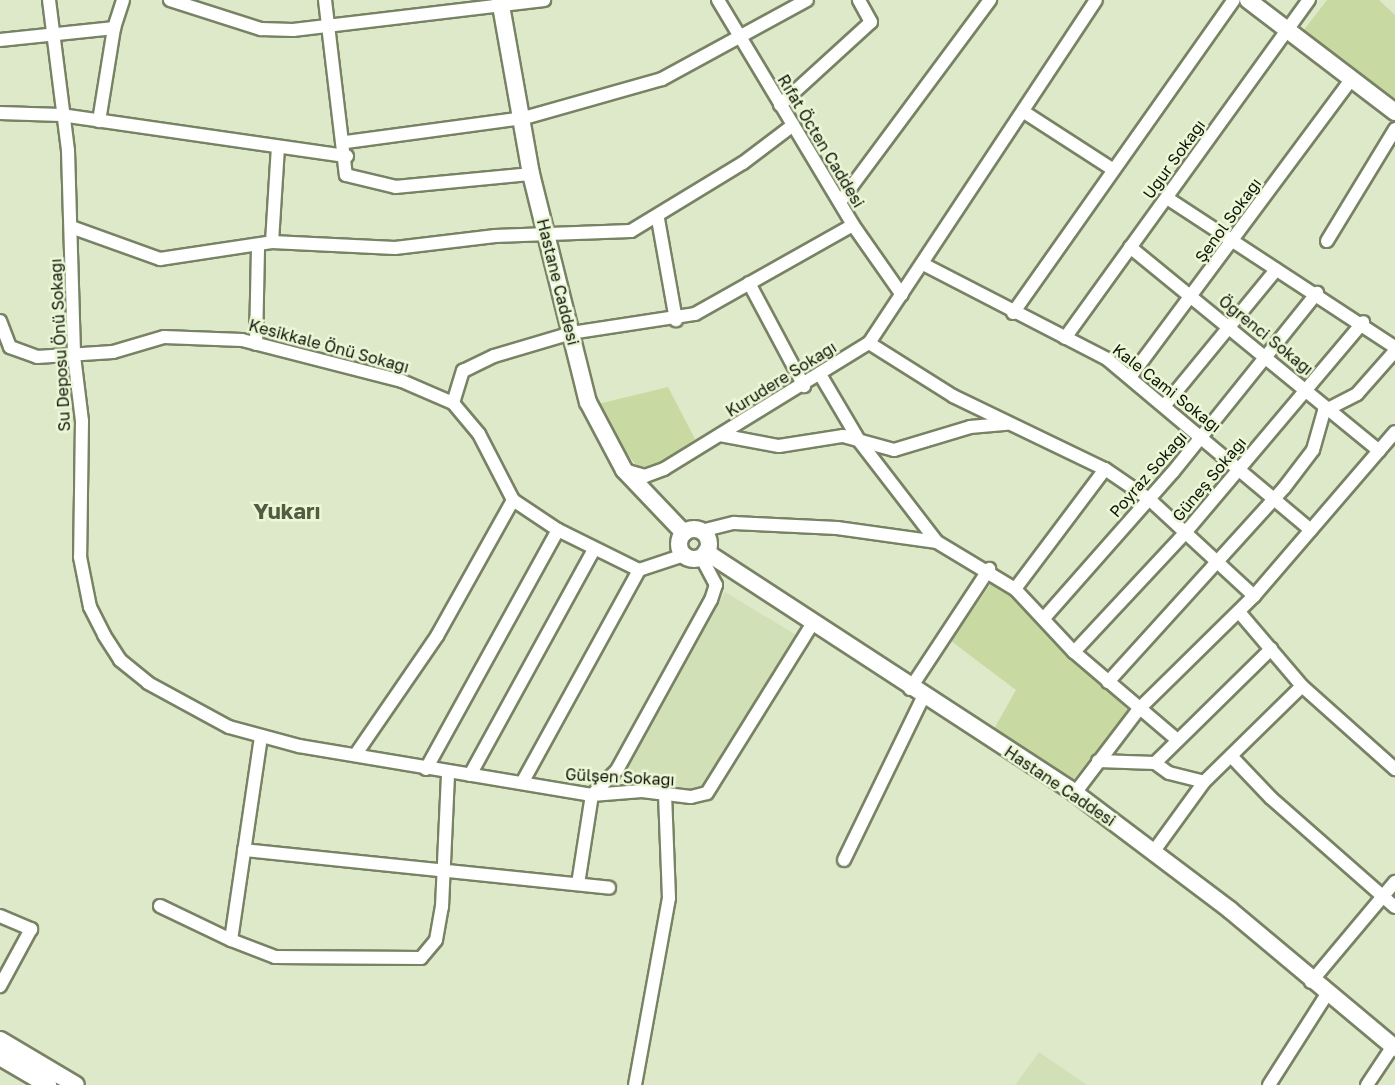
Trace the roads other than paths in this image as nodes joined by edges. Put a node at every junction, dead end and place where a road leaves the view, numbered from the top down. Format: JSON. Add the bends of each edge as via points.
{"nodes":[{"id":1,"x":49,"y":0,"type":"edge"},
{"id":2,"x":123,"y":0,"type":"edge"},
{"id":3,"x":170,"y":0,"type":"edge"},
{"id":4,"x":325,"y":0,"type":"edge"},
{"id":5,"x":544,"y":0,"type":"edge"},
{"id":6,"x":718,"y":0,"type":"edge"},
{"id":7,"x":807,"y":0,"type":"edge"},
{"id":8,"x":859,"y":0,"type":"edge"},
{"id":9,"x":990,"y":0,"type":"edge"},
{"id":10,"x":1096,"y":0,"type":"edge"},
{"id":11,"x":1234,"y":0,"type":"edge"},
{"id":12,"x":1248,"y":0,"type":"edge"},
{"id":13,"x":1309,"y":0,"type":"edge"},
{"id":14,"x":502,"y":4,"type":"edge"},
{"id":15,"x":331,"y":25,"type":"junction"},
{"id":16,"x":114,"y":28,"type":"junction"},
{"id":17,"x":1287,"y":32,"type":"junction"},
{"id":18,"x":54,"y":33,"type":"junction"},
{"id":19,"x":740,"y":38,"type":"junction"},
{"id":20,"x":0,"y":40,"type":"edge"},
{"id":21,"x":1349,"y":82,"type":"junction"},
{"id":22,"x":780,"y":105,"type":"junction"},
{"id":23,"x":1023,"y":112,"type":"junction"},
{"id":24,"x":1395,"y":112,"type":"edge"},
{"id":25,"x":0,"y":113,"type":"edge"},
{"id":26,"x":61,"y":115,"type":"junction"},
{"id":27,"x":524,"y":118,"type":"junction"},
{"id":28,"x":99,"y":121,"type":"junction"},
{"id":29,"x":793,"y":125,"type":"junction"},
{"id":30,"x":1395,"y":129,"type":"edge"},
{"id":31,"x":346,"y":142,"type":"junction"},
{"id":32,"x":278,"y":147,"type":"junction"},
{"id":33,"x":347,"y":156,"type":"junction"},
{"id":34,"x":1112,"y":169,"type":"junction"},
{"id":35,"x":531,"y":174,"type":"junction"},
{"id":36,"x":1167,"y":198,"type":"junction"},
{"id":37,"x":840,"y":202,"type":"junction"},
{"id":38,"x":658,"y":219,"type":"junction"},
{"id":39,"x":853,"y":225,"type":"junction"},
{"id":40,"x":71,"y":227,"type":"junction"},
{"id":41,"x":545,"y":234,"type":"junction"},
{"id":42,"x":1327,"y":241,"type":"dead end"},
{"id":43,"x":272,"y":242,"type":"junction"},
{"id":44,"x":1233,"y":242,"type":"junction"},
{"id":45,"x":1130,"y":247,"type":"junction"},
{"id":46,"x":258,"y":248,"type":"junction"},
{"id":47,"x":923,"y":264,"type":"junction"},
{"id":48,"x":1276,"y":270,"type":"junction"},
{"id":49,"x":749,"y":283,"type":"junction"},
{"id":50,"x":1317,"y":293,"type":"junction"},
{"id":51,"x":902,"y":295,"type":"junction"},
{"id":52,"x":1192,"y":297,"type":"junction"},
{"id":53,"x":1013,"y":313,"type":"junction"},
{"id":54,"x":676,"y":320,"type":"junction"},
{"id":55,"x":0,"y":321,"type":"edge"},
{"id":56,"x":1363,"y":322,"type":"junction"},
{"id":57,"x":1231,"y":327,"type":"junction"},
{"id":58,"x":570,"y":333,"type":"junction"},
{"id":59,"x":1065,"y":338,"type":"junction"},
{"id":60,"x":869,"y":343,"type":"junction"},
{"id":61,"x":256,"y":344,"type":"junction"},
{"id":62,"x":1395,"y":349,"type":"edge"},
{"id":63,"x":74,"y":356,"type":"junction"},
{"id":64,"x":1266,"y":356,"type":"junction"},
{"id":65,"x":821,"y":376,"type":"junction"},
{"id":66,"x":1131,"y":376,"type":"junction"},
{"id":67,"x":804,"y":386,"type":"junction"},
{"id":68,"x":1306,"y":389,"type":"junction"},
{"id":69,"x":453,"y":403,"type":"junction"},
{"id":70,"x":1165,"y":405,"type":"junction"},
{"id":71,"x":1324,"y":411,"type":"junction"},
{"id":72,"x":1008,"y":424,"type":"junction"},
{"id":73,"x":1395,"y":432,"type":"edge"},
{"id":74,"x":720,"y":435,"type":"junction"},
{"id":75,"x":1203,"y":435,"type":"junction"},
{"id":76,"x":860,"y":442,"type":"junction"},
{"id":77,"x":1379,"y":451,"type":"junction"},
{"id":78,"x":1242,"y":468,"type":"junction"},
{"id":79,"x":1105,"y":469,"type":"junction"},
{"id":80,"x":624,"y":470,"type":"junction"},
{"id":81,"x":1276,"y":498,"type":"junction"},
{"id":82,"x":1149,"y":499,"type":"junction"},
{"id":83,"x":513,"y":500,"type":"junction"},
{"id":84,"x":558,"y":530,"type":"junction"},
{"id":85,"x":1311,"y":530,"type":"junction"},
{"id":86,"x":701,"y":531,"type":"junction"},
{"id":87,"x":684,"y":533,"type":"junction"},
{"id":88,"x":1185,"y":533,"type":"junction"},
{"id":89,"x":937,"y":542,"type":"junction"},
{"id":90,"x":594,"y":549,"type":"junction"},
{"id":91,"x":697,"y":554,"type":"junction"},
{"id":92,"x":1217,"y":559,"type":"junction"},
{"id":93,"x":989,"y":569,"type":"junction"},
{"id":94,"x":639,"y":570,"type":"junction"},
{"id":95,"x":1015,"y":589,"type":"junction"},
{"id":96,"x":1254,"y":596,"type":"junction"},
{"id":97,"x":1239,"y":612,"type":"junction"},
{"id":98,"x":1045,"y":617,"type":"junction"},
{"id":99,"x":813,"y":623,"type":"junction"},
{"id":100,"x":1270,"y":649,"type":"junction"},
{"id":101,"x":1074,"y":652,"type":"junction"},
{"id":102,"x":1108,"y":682,"type":"junction"},
{"id":103,"x":1302,"y":686,"type":"junction"},
{"id":104,"x":916,"y":693,"type":"junction"},
{"id":105,"x":1139,"y":709,"type":"junction"},
{"id":106,"x":261,"y":736,"type":"junction"},
{"id":107,"x":1175,"y":738,"type":"junction"},
{"id":108,"x":299,"y":746,"type":"joint"},
{"id":109,"x":356,"y":754,"type":"junction"},
{"id":110,"x":1231,"y":756,"type":"junction"},
{"id":111,"x":1098,"y":761,"type":"junction"},
{"id":112,"x":1155,"y":763,"type":"junction"},
{"id":113,"x":426,"y":769,"type":"junction"},
{"id":114,"x":1395,"y":769,"type":"edge"},
{"id":115,"x":448,"y":774,"type":"junction"},
{"id":116,"x":470,"y":775,"type":"junction"},
{"id":117,"x":1204,"y":782,"type":"junction"},
{"id":118,"x":522,"y":783,"type":"junction"},
{"id":119,"x":1075,"y":793,"type":"junction"},
{"id":120,"x":592,"y":795,"type":"junction"},
{"id":121,"x":665,"y":796,"type":"junction"},
{"id":122,"x":244,"y":850,"type":"junction"},
{"id":123,"x":1154,"y":851,"type":"junction"},
{"id":124,"x":844,"y":860,"type":"dead end"},
{"id":125,"x":441,"y":867,"type":"junction"},
{"id":126,"x":1395,"y":882,"type":"edge"},
{"id":127,"x":578,"y":884,"type":"junction"},
{"id":128,"x":609,"y":888,"type":"dead end"},
{"id":129,"x":1382,"y":896,"type":"junction"},
{"id":130,"x":160,"y":906,"type":"dead end"},
{"id":131,"x":1395,"y":907,"type":"edge"},
{"id":132,"x":0,"y":916,"type":"edge"},
{"id":133,"x":231,"y":940,"type":"junction"},
{"id":134,"x":1311,"y":982,"type":"junction"},
{"id":135,"x":0,"y":986,"type":"edge"},
{"id":136,"x":1327,"y":994,"type":"junction"},
{"id":137,"x":0,"y":1040,"type":"edge"},
{"id":138,"x":1394,"y":1047,"type":"edge"},
{"id":139,"x":0,"y":1058,"type":"edge"},
{"id":140,"x":48,"y":1085,"type":"edge"},
{"id":141,"x":76,"y":1085,"type":"edge"},
{"id":142,"x":635,"y":1085,"type":"edge"},
{"id":143,"x":1269,"y":1085,"type":"edge"},
{"id":144,"x":1366,"y":1085,"type":"edge"}],
"edges":[{"from":1,"to":18,"type":"street","name":"Su Deposu Önü Sokağı"},
{"from":2,"to":16,"type":"street"},
{"from":3,"to":15,"type":"street","via":[[261,29]]},
{"from":4,"to":15,"type":"street"},
{"from":5,"to":14,"type":"street"},
{"from":6,"to":19,"type":"street","name":"Rıfat Öcten Caddesi"},
{"from":7,"to":19,"type":"street"},
{"from":8,"to":22,"type":"street","via":[[871,22]]},
{"from":9,"to":37,"type":"street"},
{"from":10,"to":23,"type":"street","name":"Kurudere Sokağı"},
{"from":11,"to":34,"type":"street"},
{"from":12,"to":17,"type":"street"},
{"from":13,"to":17,"type":"street","name":"Uğur Sokağı"},
{"from":14,"to":15,"type":"street"},
{"from":14,"to":27,"type":"street","name":"Hastane Caddesi"},
{"from":15,"to":31,"type":"street"},
{"from":16,"to":18,"type":"street"},
{"from":16,"to":28,"type":"street"},
{"from":17,"to":21,"type":"street"},
{"from":17,"to":36,"type":"street","name":"Uğur Sokağı"},
{"from":18,"to":20,"type":"street"},
{"from":18,"to":26,"type":"street","name":"Su Deposu Önü Sokağı"},
{"from":19,"to":22,"type":"street","name":"Rıfat Öcten Caddesi"},
{"from":19,"to":27,"type":"street","via":[[662,79]]},
{"from":21,"to":24,"type":"street"},
{"from":21,"to":44,"type":"street","name":"Şenol Sokağı"},
{"from":22,"to":29,"type":"street","name":"Rıfat Öcten Caddesi"},
{"from":23,"to":34,"type":"street"},
{"from":23,"to":47,"type":"street","name":"Kurudere Sokağı"},
{"from":25,"to":26,"type":"street"},
{"from":26,"to":28,"type":"street"},
{"from":26,"to":40,"type":"street","name":"Su Deposu Önü Sokağı"},
{"from":27,"to":31,"type":"street"},
{"from":27,"to":35,"type":"street","name":"Hastane Caddesi"},
{"from":28,"to":32,"type":"street"},
{"from":29,"to":37,"type":"street","name":"Rıfat Öcten Caddesi"},
{"from":29,"to":38,"type":"street"},
{"from":30,"to":42,"type":"street"},
{"from":31,"to":33,"type":"street"},
{"from":32,"to":33,"type":"street"},
{"from":32,"to":43,"type":"street"},
{"from":33,"to":35,"type":"street","via":[[346,175],[396,187]]},
{"from":34,"to":53,"type":"street"},
{"from":35,"to":41,"type":"street","name":"Hastane Caddesi"},
{"from":36,"to":44,"type":"street"},
{"from":36,"to":45,"type":"street","name":"Uğur Sokağı"},
{"from":37,"to":39,"type":"street","name":"Rıfat Öcten Caddesi"},
{"from":38,"to":41,"type":"street","via":[[631,231]]},
{"from":38,"to":54,"type":"street"},
{"from":39,"to":49,"type":"street"},
{"from":39,"to":51,"type":"street","name":"Rıfat Öcten Caddesi"},
{"from":40,"to":46,"type":"street","via":[[160,259]]},
{"from":40,"to":63,"type":"street","name":"Su Deposu Önü Sokağı"},
{"from":41,"to":43,"type":"street","via":[[395,248]]},
{"from":41,"to":58,"type":"street","name":"Hastane Caddesi"},
{"from":43,"to":46,"type":"street"},
{"from":44,"to":48,"type":"street"},
{"from":44,"to":52,"type":"street","name":"Şenol Sokağı"},
{"from":45,"to":52,"type":"street","name":"Öğrenci Sokağı"},
{"from":45,"to":59,"type":"street","name":"Uğur Sokağı"},
{"from":46,"to":61,"type":"street"},
{"from":47,"to":51,"type":"street","name":"Kurudere Sokağı"},
{"from":47,"to":53,"type":"street","name":"Kale Cami Sokağı"},
{"from":48,"to":50,"type":"street"},
{"from":48,"to":57,"type":"street"},
{"from":49,"to":54,"type":"street"},
{"from":49,"to":67,"type":"street"},
{"from":50,"to":56,"type":"street"},
{"from":50,"to":64,"type":"street","name":"Poyraz Sokağı"},
{"from":51,"to":60,"type":"street","name":"Kurudere Sokağı"},
{"from":52,"to":57,"type":"street","name":"Öğrenci Sokağı"},
{"from":52,"to":66,"type":"street","name":"Şenol Sokağı"},
{"from":53,"to":59,"type":"street","name":"Kale Cami Sokağı"},
{"from":54,"to":58,"type":"street"},
{"from":55,"to":63,"type":"street","name":"Kesikkale Önü Sokağı","via":[[17,353]]},
{"from":56,"to":62,"type":"street"},
{"from":56,"to":68,"type":"street","name":"Güneş Sokağı"},
{"from":57,"to":64,"type":"street","name":"Öğrenci Sokağı"},
{"from":57,"to":70,"type":"street"},
{"from":58,"to":69,"type":"street","via":[[531,342],[463,371]]},
{"from":58,"to":80,"type":"street","name":"Hastane Caddesi","via":[[588,402]]},
{"from":59,"to":66,"type":"street","name":"Kale Cami Sokağı"},
{"from":60,"to":65,"type":"street","name":"Kurudere Sokağı"},
{"from":60,"to":72,"type":"street"},
{"from":61,"to":63,"type":"street","name":"Kesikkale Önü Sokağı","via":[[164,336]]},
{"from":61,"to":69,"type":"street","name":"Kesikkale Önü Sokağı","via":[[402,381]]},
{"from":62,"to":71,"type":"street","via":[[1357,394]]},
{"from":63,"to":106,"type":"street","name":"Su Deposu Önü Sokağı","via":[[82,421],[80,557],[99,626],[120,660],[148,683],[229,727]]},
{"from":64,"to":68,"type":"street","name":"Öğrenci Sokağı"},
{"from":64,"to":75,"type":"street","name":"Poyraz Sokağı"},
{"from":65,"to":67,"type":"street","name":"Kurudere Sokağı"},
{"from":65,"to":76,"type":"street"},
{"from":66,"to":70,"type":"street","name":"Kale Cami Sokağı"},
{"from":67,"to":74,"type":"street","name":"Kurudere Sokağı"},
{"from":68,"to":71,"type":"street","name":"Öğrenci Sokağı"},
{"from":68,"to":78,"type":"street","name":"Güneş Sokağı"},
{"from":69,"to":83,"type":"street","via":[[478,434]]},
{"from":70,"to":75,"type":"street","name":"Kale Cami Sokağı"},
{"from":71,"to":77,"type":"street","name":"Öğrenci Sokağı"},
{"from":71,"to":81,"type":"street","via":[[1313,450]]},
{"from":72,"to":76,"type":"street","via":[[970,427],[894,450]]},
{"from":72,"to":79,"type":"street"},
{"from":73,"to":77,"type":"street"},
{"from":74,"to":76,"type":"street","via":[[779,446],[843,436]]},
{"from":74,"to":80,"type":"street","name":"Kurudere Sokağı","via":[[645,476]]},
{"from":75,"to":78,"type":"street","name":"Kale Cami Sokağı"},
{"from":75,"to":82,"type":"street","name":"Poyraz Sokağı"},
{"from":76,"to":89,"type":"street"},
{"from":77,"to":85,"type":"street"},
{"from":78,"to":81,"type":"street","name":"Kale Cami Sokağı"},
{"from":78,"to":88,"type":"street","name":"Güneş Sokağı"},
{"from":79,"to":82,"type":"street"},
{"from":79,"to":95,"type":"street"},
{"from":80,"to":87,"type":"street","name":"Hastane Caddesi"},
{"from":81,"to":85,"type":"street","name":"Kale Cami Sokağı"},
{"from":81,"to":92,"type":"street"},
{"from":82,"to":88,"type":"street"},
{"from":82,"to":98,"type":"street","name":"Poyraz Sokağı"},
{"from":83,"to":84,"type":"street"},
{"from":83,"to":109,"type":"street","via":[[437,636]]},
{"from":84,"to":90,"type":"street"},
{"from":84,"to":113,"type":"street"},
{"from":85,"to":96,"type":"street"},
{"from":86,"to":87,"type":"street"},
{"from":86,"to":89,"type":"street","via":[[734,523],[837,528]]},
{"from":86,"to":91,"type":"street","via":[[708,543]]},
{"from":87,"to":91,"type":"street","via":[[679,547]]},
{"from":88,"to":92,"type":"street"},
{"from":88,"to":101,"type":"street","name":"Güneş Sokağı"},
{"from":89,"to":93,"type":"street"},
{"from":90,"to":94,"type":"street"},
{"from":90,"to":116,"type":"street"},
{"from":91,"to":94,"type":"street"},
{"from":91,"to":99,"type":"street","name":"Hastane Caddesi"},
{"from":91,"to":120,"type":"street","via":[[716,585],[711,600],[617,770]]},
{"from":92,"to":96,"type":"street"},
{"from":92,"to":102,"type":"street"},
{"from":93,"to":95,"type":"street"},
{"from":93,"to":104,"type":"street"},
{"from":94,"to":118,"type":"street"},
{"from":95,"to":98,"type":"street"},
{"from":96,"to":97,"type":"street"},
{"from":97,"to":100,"type":"street"},
{"from":97,"to":105,"type":"street"},
{"from":98,"to":101,"type":"street"},
{"from":99,"to":104,"type":"street","name":"Hastane Caddesi"},
{"from":99,"to":121,"type":"street","name":"Gülşen Sokağı","via":[[707,793]]},
{"from":100,"to":103,"type":"street"},
{"from":100,"to":107,"type":"street"},
{"from":101,"to":102,"type":"street"},
{"from":102,"to":105,"type":"street"},
{"from":103,"to":110,"type":"street"},
{"from":103,"to":114,"type":"street"},
{"from":104,"to":119,"type":"street","name":"Hastane Caddesi"},
{"from":104,"to":124,"type":"street"},
{"from":105,"to":107,"type":"street"},
{"from":105,"to":111,"type":"street"},
{"from":106,"to":108,"type":"street","name":"Su Deposu Önü Sokağı"},
{"from":106,"to":122,"type":"street"},
{"from":107,"to":112,"type":"street"},
{"from":108,"to":109,"type":"street","name":"Gülşen Sokağı"},
{"from":109,"to":113,"type":"street","name":"Gülşen Sokağı"},
{"from":110,"to":117,"type":"street"},
{"from":110,"to":129,"type":"street","via":[[1271,798]]},
{"from":111,"to":112,"type":"street"},
{"from":111,"to":119,"type":"street"},
{"from":112,"to":117,"type":"street","via":[[1169,773]]},
{"from":113,"to":115,"type":"street","name":"Gülşen Sokağı"},
{"from":115,"to":116,"type":"street","name":"Gülşen Sokağı"},
{"from":115,"to":125,"type":"street"},
{"from":116,"to":118,"type":"street","name":"Gülşen Sokağı"},
{"from":117,"to":123,"type":"street"},
{"from":118,"to":120,"type":"street","name":"Gülşen Sokağı"},
{"from":119,"to":123,"type":"street","name":"Hastane Caddesi"},
{"from":120,"to":121,"type":"street","name":"Gülşen Sokağı"},
{"from":120,"to":127,"type":"street"},
{"from":121,"to":142,"type":"street","via":[[669,898]]},
{"from":122,"to":125,"type":"street"},
{"from":122,"to":133,"type":"street"},
{"from":123,"to":134,"type":"street","name":"Hastane Caddesi"},
{"from":125,"to":127,"type":"street"},
{"from":125,"to":133,"type":"street","via":[[436,940],[421,958],[275,957]]},
{"from":126,"to":129,"type":"street"},
{"from":127,"to":128,"type":"street"},
{"from":129,"to":131,"type":"street"},
{"from":129,"to":134,"type":"street"},
{"from":130,"to":133,"type":"street"},
{"from":132,"to":135,"type":"street","via":[[30,929]]},
{"from":134,"to":136,"type":"street","name":"Hastane Caddesi"},
{"from":136,"to":138,"type":"street","name":"Hastane Caddesi"},
{"from":136,"to":143,"type":"street"},
{"from":137,"to":141,"type":"street"},
{"from":138,"to":144,"type":"street"},
{"from":139,"to":140,"type":"street"}]}
